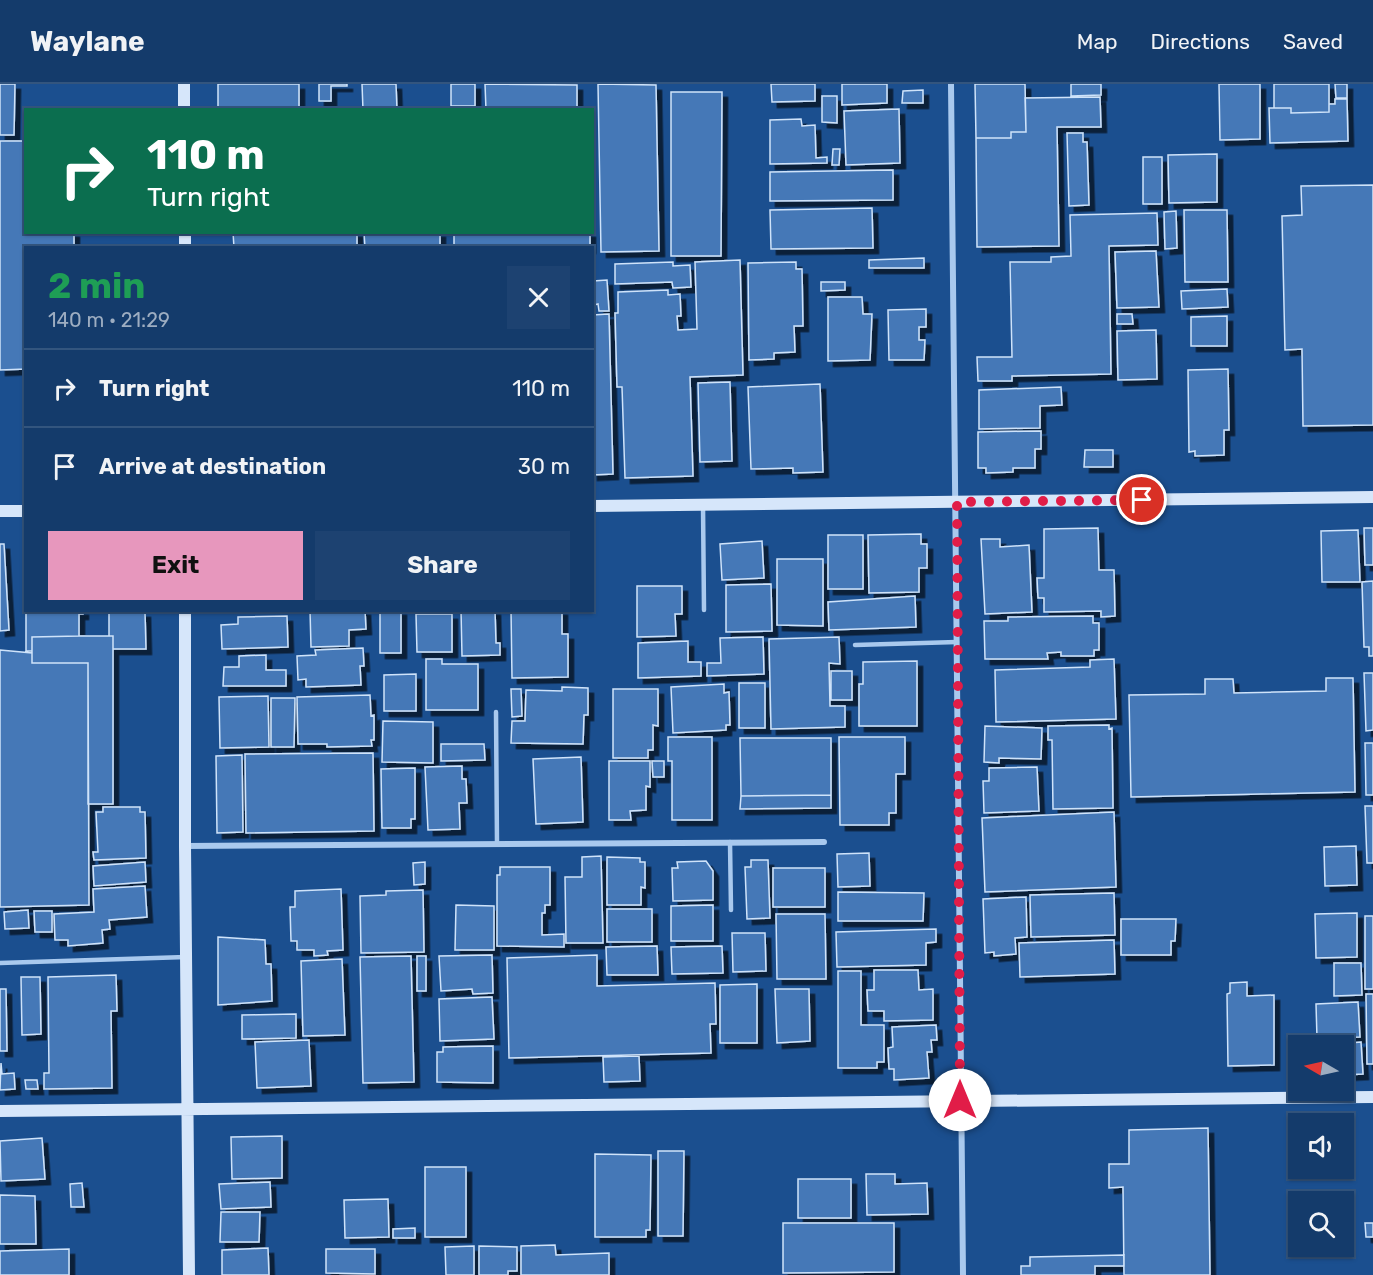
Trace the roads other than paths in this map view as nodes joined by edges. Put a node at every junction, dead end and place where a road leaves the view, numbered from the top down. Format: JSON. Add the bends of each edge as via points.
{"nodes":[{"id":1,"x":184,"y":84,"type":"edge"},
{"id":2,"x":951,"y":84,"type":"edge"},
{"id":3,"x":184,"y":108,"type":"edge"},
{"id":4,"x":1373,"y":497,"type":"edge"},
{"id":5,"x":957,"y":502,"type":"junction"},
{"id":6,"x":703,"y":504,"type":"junction"},
{"id":7,"x":594,"y":506,"type":"edge"},
{"id":8,"x":0,"y":511,"type":"edge"},
{"id":9,"x":24,"y":511,"type":"edge"},
{"id":10,"x":704,"y":610,"type":"dead end"},
{"id":11,"x":185,"y":612,"type":"edge"},
{"id":12,"x":957,"y":642,"type":"junction"},
{"id":13,"x":855,"y":645,"type":"dead end"},
{"id":14,"x":496,"y":712,"type":"dead end"},
{"id":15,"x":730,"y":842,"type":"junction"},
{"id":16,"x":824,"y":842,"type":"dead end"},
{"id":17,"x":496,"y":844,"type":"junction"},
{"id":18,"x":184,"y":846,"type":"junction"},
{"id":19,"x":731,"y":910,"type":"dead end"},
{"id":20,"x":186,"y":957,"type":"junction"},
{"id":21,"x":0,"y":963,"type":"edge"},
{"id":22,"x":1373,"y":1097,"type":"edge"},
{"id":23,"x":960,"y":1100,"type":"junction"},
{"id":24,"x":187,"y":1108,"type":"junction"},
{"id":25,"x":0,"y":1111,"type":"edge"},
{"id":26,"x":189,"y":1275,"type":"edge"},
{"id":27,"x":963,"y":1275,"type":"edge"}],
"edges":[{"from":1,"to":3,"type":"street"},
{"from":2,"to":5,"type":"street"},
{"from":4,"to":5,"type":"street"},
{"from":5,"to":6,"type":"street"},
{"from":5,"to":12,"type":"street"},
{"from":6,"to":7,"type":"street"},
{"from":6,"to":10,"type":"lane"},
{"from":8,"to":9,"type":"street"},
{"from":11,"to":18,"type":"street"},
{"from":12,"to":13,"type":"lane"},
{"from":12,"to":23,"type":"street"},
{"from":14,"to":17,"type":"lane"},
{"from":15,"to":16,"type":"street"},
{"from":15,"to":17,"type":"street"},
{"from":15,"to":19,"type":"lane"},
{"from":17,"to":18,"type":"street"},
{"from":18,"to":20,"type":"street"},
{"from":20,"to":21,"type":"lane"},
{"from":20,"to":24,"type":"street"},
{"from":22,"to":23,"type":"street"},
{"from":23,"to":24,"type":"street"},
{"from":23,"to":27,"type":"street"},
{"from":24,"to":25,"type":"street"},
{"from":24,"to":26,"type":"street"}]}
